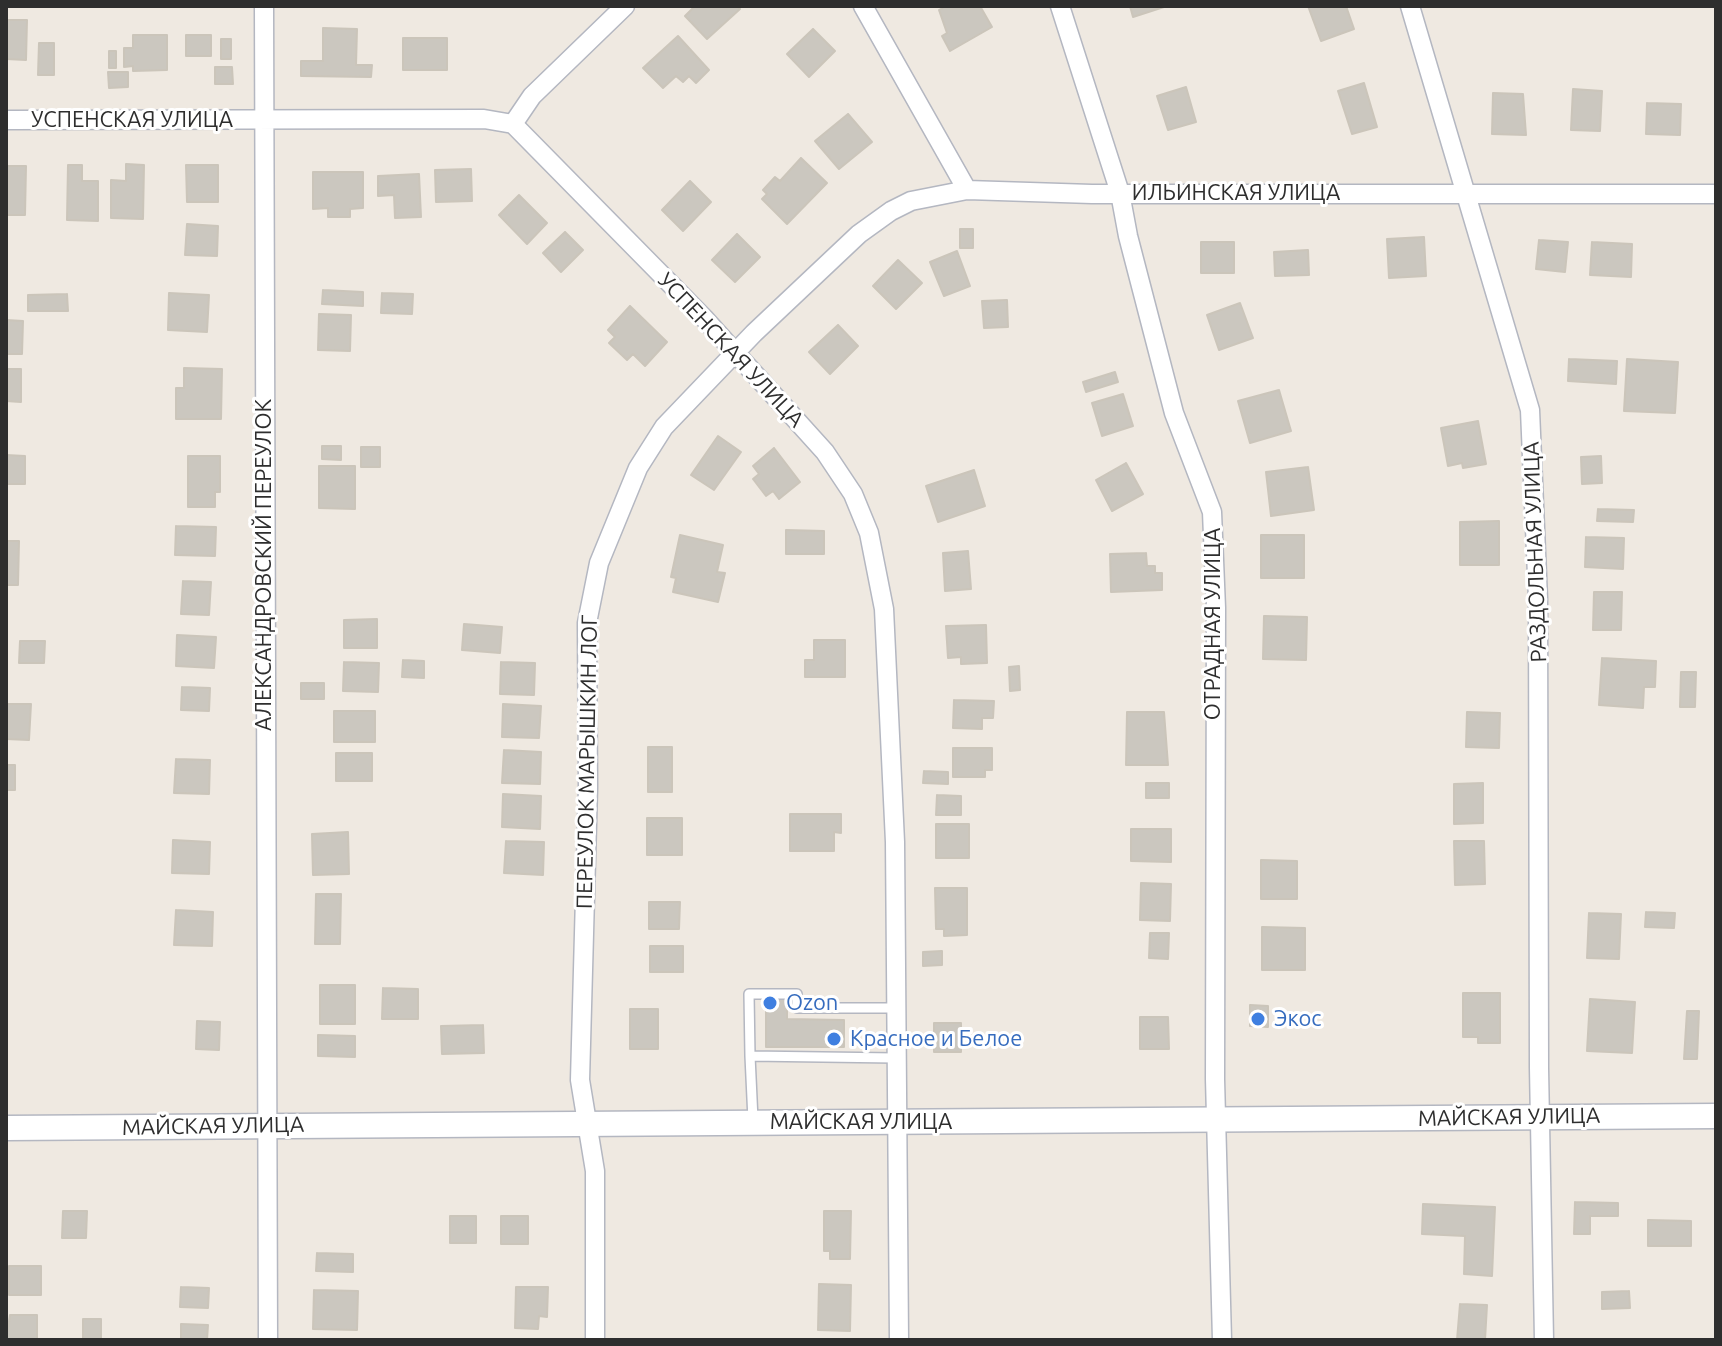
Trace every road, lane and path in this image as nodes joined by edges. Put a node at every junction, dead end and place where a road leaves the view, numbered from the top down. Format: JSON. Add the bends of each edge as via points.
{"nodes":[{"id":1,"x":264,"y":6,"type":"edge"},
{"id":2,"x":625,"y":6,"type":"edge"},
{"id":3,"x":863,"y":6,"type":"edge"},
{"id":4,"x":1060,"y":6,"type":"edge"},
{"id":5,"x":1410,"y":6,"type":"edge"},
{"id":6,"x":6,"y":120,"type":"edge"},
{"id":7,"x":263,"y":121,"type":"junction"},
{"id":8,"x":513,"y":124,"type":"junction"},
{"id":9,"x":967,"y":190,"type":"junction"},
{"id":10,"x":1467,"y":192,"type":"junction"},
{"id":11,"x":1120,"y":193,"type":"junction"},
{"id":12,"x":1716,"y":194,"type":"edge"},
{"id":13,"x":735,"y":352,"type":"junction"},
{"id":14,"x":895,"y":1008,"type":"junction"},
{"id":15,"x":750,"y":1056,"type":"junction"},
{"id":16,"x":895,"y":1058,"type":"junction"},
{"id":17,"x":1540,"y":1116,"type":"junction"},
{"id":18,"x":1716,"y":1116,"type":"edge"},
{"id":19,"x":1217,"y":1121,"type":"junction"},
{"id":20,"x":587,"y":1122,"type":"junction"},
{"id":21,"x":753,"y":1122,"type":"junction"},
{"id":22,"x":900,"y":1122,"type":"junction"},
{"id":23,"x":265,"y":1125,"type":"junction"},
{"id":24,"x":6,"y":1128,"type":"edge"},
{"id":25,"x":268,"y":1340,"type":"edge"},
{"id":26,"x":595,"y":1340,"type":"edge"},
{"id":27,"x":899,"y":1340,"type":"edge"},
{"id":28,"x":1222,"y":1340,"type":"edge"},
{"id":29,"x":1544,"y":1340,"type":"edge"}],
"edges":[{"from":1,"to":7,"type":"street","name":"АЛЕКСАНДРОВСКИЙ ПЕРЕУЛОК"},
{"from":2,"to":8,"type":"street","via":[[532,96]]},
{"from":3,"to":9,"type":"street"},
{"from":4,"to":11,"type":"street","name":"ОТРАДНАЯ УЛИЦА"},
{"from":5,"to":10,"type":"street","name":"РАЗДОЛЬНАЯ УЛИЦА"},
{"from":6,"to":7,"type":"street","name":"УСПЕНСКАЯ УЛИЦА"},
{"from":7,"to":8,"type":"street","name":"УСПЕНСКАЯ УЛИЦА","via":[[484,119]]},
{"from":7,"to":23,"type":"street","name":"АЛЕКСАНДРОВСКИЙ ПЕРЕУЛОК"},
{"from":8,"to":13,"type":"street","name":"УСПЕНСКАЯ УЛИЦА"},
{"from":9,"to":11,"type":"street","name":"ИЛЬИНСКАЯ УЛИЦА"},
{"from":9,"to":13,"type":"street","name":"ПЕРЕУЛОК МАРЫШКИН ЛОГ","via":[[911,201],[870,226]]},
{"from":10,"to":11,"type":"street","name":"ИЛЬИНСКАЯ УЛИЦА"},
{"from":10,"to":12,"type":"street","name":"ИЛЬИНСКАЯ УЛИЦА"},
{"from":10,"to":17,"type":"street","name":"РАЗДОЛЬНАЯ УЛИЦА","via":[[1530,410],[1538,599]]},
{"from":11,"to":19,"type":"street","name":"ОТРАДНАЯ УЛИЦА","via":[[1174,413],[1212,512]]},
{"from":13,"to":14,"type":"street","name":"УСПЕНСКАЯ УЛИЦА","via":[[825,452],[853,494],[869,533],[884,609],[895,842]]},
{"from":13,"to":20,"type":"street","name":"ПЕРЕУЛОК МАРЫШКИН ЛОГ","via":[[664,427],[638,468],[599,563],[587,623],[580,1080]]},
{"from":14,"to":15,"type":"lane","via":[[797,1008],[797,994],[749,994]]},
{"from":14,"to":16,"type":"street","name":"УСПЕНСКАЯ УЛИЦА"},
{"from":15,"to":16,"type":"lane"},
{"from":15,"to":21,"type":"lane"},
{"from":16,"to":22,"type":"street","name":"УСПЕНСКАЯ УЛИЦА"},
{"from":17,"to":18,"type":"street","name":"МАЙСКАЯ УЛИЦА"},
{"from":17,"to":19,"type":"street","name":"МАЙСКАЯ УЛИЦА"},
{"from":17,"to":29,"type":"street","name":"РАЗДОЛЬНАЯ УЛИЦА"},
{"from":19,"to":22,"type":"street","name":"МАЙСКАЯ УЛИЦА"},
{"from":19,"to":28,"type":"street","name":"ОТРАДНАЯ УЛИЦА"},
{"from":20,"to":21,"type":"street","name":"МАЙСКАЯ УЛИЦА"},
{"from":20,"to":23,"type":"street","name":"МАЙСКАЯ УЛИЦА"},
{"from":20,"to":26,"type":"street","name":"ПЕРЕУЛОК МАРЫШКИН ЛОГ","via":[[595,1171]]},
{"from":21,"to":22,"type":"street","name":"МАЙСКАЯ УЛИЦА"},
{"from":22,"to":27,"type":"street","name":"УСПЕНСКАЯ УЛИЦА"},
{"from":23,"to":24,"type":"street","name":"МАЙСКАЯ УЛИЦА"},
{"from":23,"to":25,"type":"street","name":"АЛЕКСАНДРОВСКИЙ ПЕРЕУЛОК"}]}
